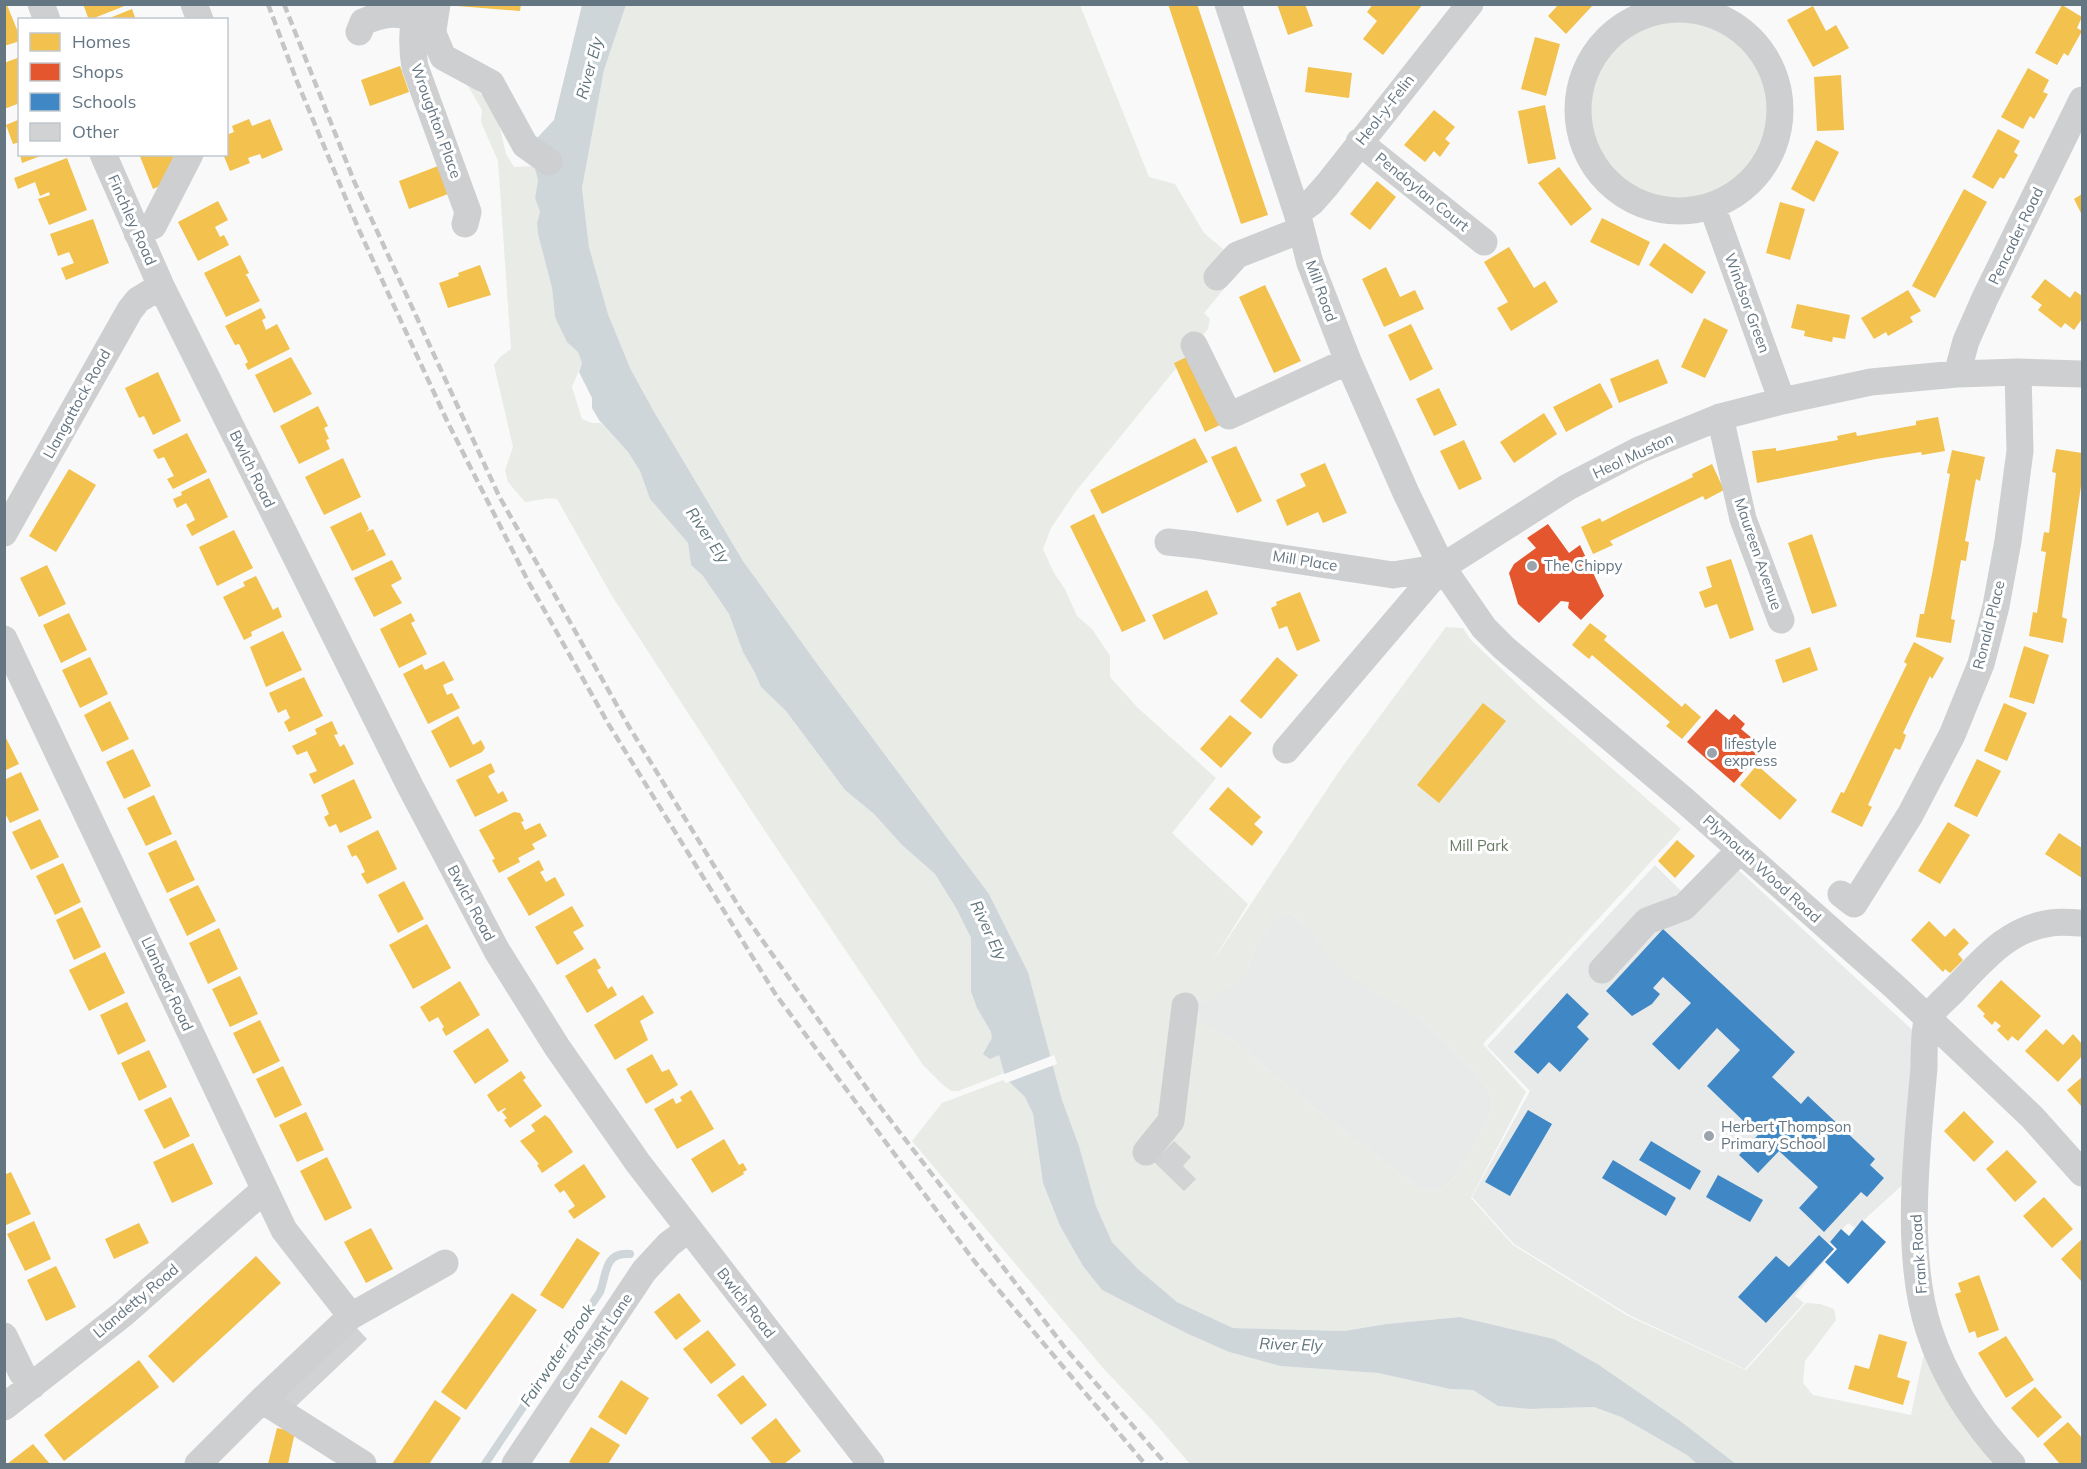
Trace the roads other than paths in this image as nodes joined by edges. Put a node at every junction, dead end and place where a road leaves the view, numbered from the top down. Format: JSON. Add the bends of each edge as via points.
{"nodes":[{"id":1,"x":1228,"y":4,"type":"edge"},
{"id":2,"x":1470,"y":4,"type":"edge"},
{"id":3,"x":422,"y":8,"type":"edge"},
{"id":4,"x":359,"y":32,"type":"dead end"},
{"id":5,"x":2079,"y":114,"type":"edge"},
{"id":6,"x":1359,"y":142,"type":"junction"},
{"id":7,"x":104,"y":156,"type":"edge"},
{"id":8,"x":189,"y":156,"type":"edge"},
{"id":9,"x":549,"y":162,"type":"dead end"},
{"id":10,"x":1712,"y":206,"type":"junction"},
{"id":11,"x":1299,"y":221,"type":"junction"},
{"id":12,"x":465,"y":224,"type":"dead end"},
{"id":13,"x":137,"y":233,"type":"junction"},
{"id":14,"x":1484,"y":242,"type":"dead end"},
{"id":15,"x":1217,"y":278,"type":"dead end"},
{"id":16,"x":161,"y":286,"type":"junction"},
{"id":17,"x":1194,"y":345,"type":"dead end"},
{"id":18,"x":1348,"y":361,"type":"junction"},
{"id":19,"x":2018,"y":372,"type":"junction"},
{"id":20,"x":1957,"y":374,"type":"junction"},
{"id":21,"x":2082,"y":374,"type":"edge"},
{"id":22,"x":1782,"y":401,"type":"junction"},
{"id":23,"x":1720,"y":417,"type":"junction"},
{"id":24,"x":4,"y":533,"type":"edge"},
{"id":25,"x":1168,"y":542,"type":"dead end"},
{"id":26,"x":1442,"y":567,"type":"junction"},
{"id":27,"x":1781,"y":620,"type":"dead end"},
{"id":28,"x":4,"y":639,"type":"edge"},
{"id":29,"x":1286,"y":750,"type":"dead end"},
{"id":30,"x":1740,"y":850,"type":"junction"},
{"id":31,"x":1841,"y":894,"type":"dead end"},
{"id":32,"x":2082,"y":923,"type":"edge"},
{"id":33,"x":1602,"y":970,"type":"dead end"},
{"id":34,"x":1185,"y":1006,"type":"dead end"},
{"id":35,"x":1928,"y":1018,"type":"junction"},
{"id":36,"x":1146,"y":1152,"type":"dead end"},
{"id":37,"x":2082,"y":1173,"type":"edge"},
{"id":38,"x":264,"y":1190,"type":"junction"},
{"id":39,"x":689,"y":1229,"type":"junction"},
{"id":40,"x":445,"y":1263,"type":"dead end"},
{"id":41,"x":346,"y":1310,"type":"junction"},
{"id":42,"x":4,"y":1336,"type":"edge"},
{"id":43,"x":32,"y":1386,"type":"junction"},
{"id":44,"x":262,"y":1400,"type":"junction"},
{"id":45,"x":4,"y":1407,"type":"edge"},
{"id":46,"x":198,"y":1464,"type":"edge"},
{"id":47,"x":363,"y":1464,"type":"edge"},
{"id":48,"x":515,"y":1464,"type":"edge"},
{"id":49,"x":871,"y":1464,"type":"edge"},
{"id":50,"x":2012,"y":1464,"type":"edge"}],
"edges":[{"from":1,"to":11,"type":"street","name":"Mill Road"},
{"from":2,"to":6,"type":"street","name":"Heol-y-Felin"},
{"from":3,"to":4,"type":"street","via":[[391,12],[363,22]]},
{"from":3,"to":9,"type":"street","via":[[443,57],[491,83],[525,145]]},
{"from":3,"to":12,"type":"street","name":"Wroughton Place","via":[[412,51],[415,67],[468,212]]},
{"from":5,"to":20,"type":"street","name":"Pencader Road","via":[[1985,298]]},
{"from":6,"to":11,"type":"street","name":"Heol-y-Felin"},
{"from":6,"to":14,"type":"street","name":"Pendoylan Court"},
{"from":7,"to":13,"type":"street","name":"Finchley Road"},
{"from":8,"to":13,"type":"street","via":[[153,226]]},
{"from":10,"to":10,"type":"street","via":[[1681,211],[1649,207],[1620,193],[1597,170],[1582,142],[1577,110],[1582,78],[1597,50],[1616,30],[1639,16],[1664,9],[1692,9],[1718,16],[1741,30],[1760,50],[1773,73],[1780,100],[1779,127],[1771,152],[1743,188]]},
{"from":10,"to":22,"type":"street","name":"Windsor Green"},
{"from":11,"to":15,"type":"street","name":"Heol-y-Felin","via":[[1237,255]]},
{"from":11,"to":18,"type":"street","name":"Mill Road","via":[[1310,263]]},
{"from":13,"to":16,"type":"street","name":"Finchley Road"},
{"from":16,"to":24,"type":"street","name":"Llangattock Road","via":[[138,300],[130,310]]},
{"from":16,"to":39,"type":"street","name":"Bwlch Road","via":[[410,786],[497,951],[557,1047]]},
{"from":17,"to":18,"type":"street","via":[[1229,417]]},
{"from":18,"to":26,"type":"street","name":"Mill Road"},
{"from":19,"to":20,"type":"street","name":"Heol Muston"},
{"from":19,"to":21,"type":"street","name":"Heol Muston"},
{"from":19,"to":31,"type":"street","name":"Ronald Place","via":[[2020,451],[2008,541],[1981,664],[1952,735],[1910,815],[1854,904]]},
{"from":20,"to":22,"type":"street","name":"Heol Muston","via":[[1871,382]]},
{"from":22,"to":23,"type":"street","name":"Heol Muston"},
{"from":23,"to":26,"type":"street","name":"Heol Muston","via":[[1639,450],[1568,487]]},
{"from":23,"to":27,"type":"street","name":"Maureen Avenue","via":[[1743,519]]},
{"from":25,"to":26,"type":"street","name":"Mill Place","via":[[1393,575]]},
{"from":26,"to":29,"type":"street","name":"Heol Muston"},
{"from":26,"to":30,"type":"street","name":"Plymouth Wood Road","via":[[1484,628],[1504,648]]},
{"from":28,"to":38,"type":"street","name":"Llanbedr Road"},
{"from":30,"to":33,"type":"street","via":[[1684,907],[1647,921]]},
{"from":30,"to":35,"type":"street","name":"Plymouth Wood Road"},
{"from":32,"to":35,"type":"street","via":[[2051,922],[2023,930],[2001,943]]},
{"from":34,"to":36,"type":"street","via":[[1171,1121]]},
{"from":35,"to":37,"type":"street","name":"Plymouth Wood Road","via":[[2032,1117]]},
{"from":35,"to":50,"type":"street","name":"Frank Road","via":[[1916,1167],[1922,1302],[1929,1330],[1959,1396],[1977,1425]]},
{"from":38,"to":41,"type":"street","name":"Llanbedr Road","via":[[284,1230]]},
{"from":38,"to":43,"type":"street","name":"Llandetty Road","via":[[123,1314]]},
{"from":39,"to":48,"type":"street","name":"Cartwright Lane","via":[[644,1271]]},
{"from":39,"to":49,"type":"street","name":"Bwlch Road"},
{"from":40,"to":41,"type":"street"},
{"from":41,"to":44,"type":"street"},
{"from":42,"to":43,"type":"street"},
{"from":43,"to":45,"type":"street","name":"Llandetty Road"},
{"from":44,"to":46,"type":"street"},
{"from":44,"to":47,"type":"street"}]}
